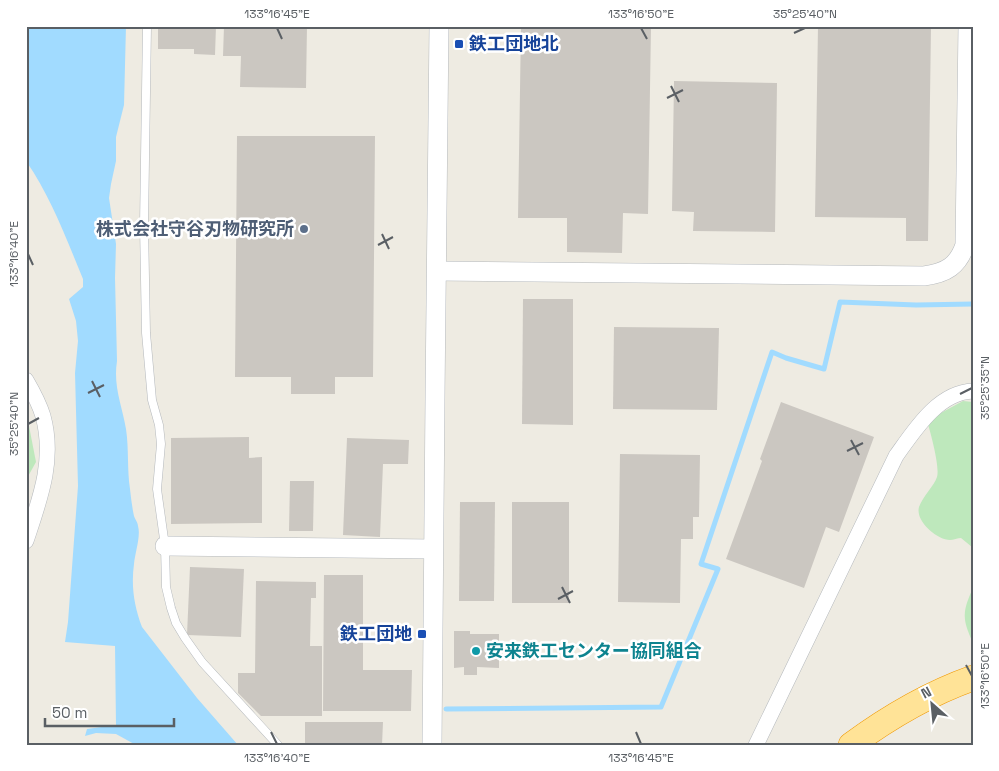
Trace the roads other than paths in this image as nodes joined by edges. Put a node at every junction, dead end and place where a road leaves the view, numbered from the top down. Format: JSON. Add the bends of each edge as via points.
{"nodes":[{"id":1,"x":147,"y":26,"type":"edge"},
{"id":2,"x":439,"y":26,"type":"edge"},
{"id":3,"x":968,"y":26,"type":"edge"},
{"id":4,"x":437,"y":271,"type":"junction"},
{"id":5,"x":26,"y":380,"type":"edge"},
{"id":6,"x":973,"y":391,"type":"edge"},
{"id":7,"x":26,"y":541,"type":"edge"},
{"id":8,"x":164,"y":546,"type":"junction"},
{"id":9,"x":433,"y":550,"type":"junction"},
{"id":10,"x":973,"y":678,"type":"edge"},
{"id":11,"x":278,"y":745,"type":"edge"},
{"id":12,"x":432,"y":745,"type":"edge"},
{"id":13,"x":756,"y":745,"type":"edge"},
{"id":14,"x":850,"y":745,"type":"edge"}],
"edges":[{"from":1,"to":8,"type":"lane","via":[[146,333],[152,400],[161,444],[158,489]]},
{"from":2,"to":4,"type":"street"},
{"from":3,"to":4,"type":"street","via":[[965,244],[958,259],[946,270],[924,276]]},
{"from":4,"to":9,"type":"street"},
{"from":5,"to":7,"type":"street","via":[[42,414],[47,448],[43,491]]},
{"from":6,"to":13,"type":"street","via":[[962,392],[936,407],[896,456]]},
{"from":8,"to":9,"type":"street"},
{"from":8,"to":11,"type":"lane","via":[[166,587],[174,616],[185,638],[202,662]]},
{"from":9,"to":12,"type":"street"},
{"from":10,"to":14,"type":"highway","via":[[906,708]]}]}
